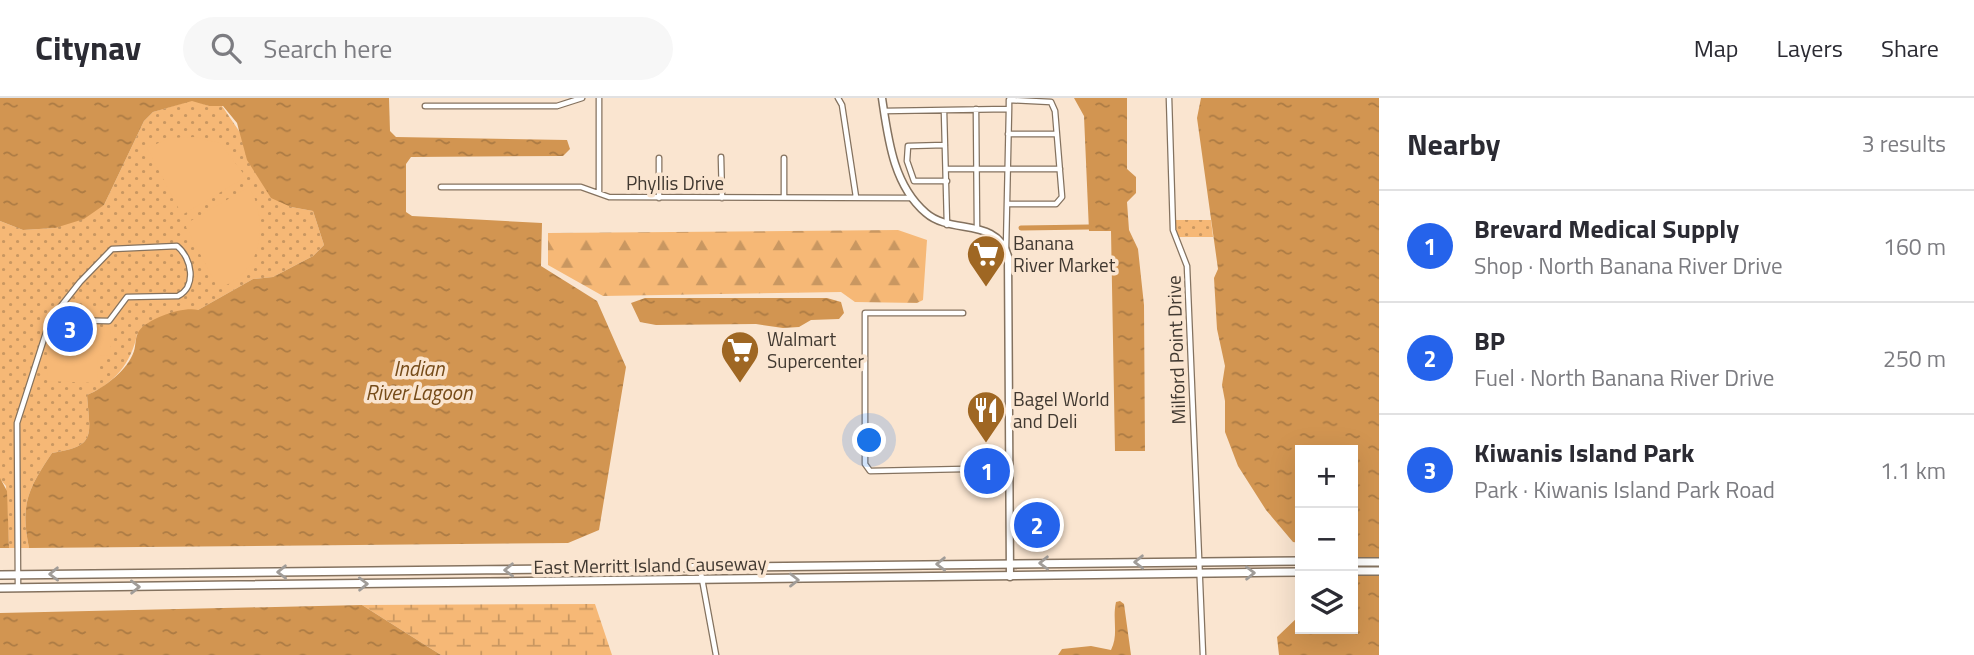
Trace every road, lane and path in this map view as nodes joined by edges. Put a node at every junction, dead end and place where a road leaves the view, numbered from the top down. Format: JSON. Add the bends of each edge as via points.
{"nodes":[{"id":1,"x":582,"y":98,"type":"edge"},
{"id":2,"x":599,"y":98,"type":"edge"},
{"id":3,"x":838,"y":98,"type":"edge"},
{"id":4,"x":881,"y":98,"type":"edge"},
{"id":5,"x":1169,"y":98,"type":"edge"},
{"id":6,"x":425,"y":106,"type":"dead end"},
{"id":7,"x":976,"y":109,"type":"junction"},
{"id":8,"x":1009,"y":109,"type":"junction"},
{"id":9,"x":944,"y":110,"type":"junction"},
{"id":10,"x":884,"y":111,"type":"junction"},
{"id":11,"x":1008,"y":134,"type":"junction"},
{"id":12,"x":1056,"y":134,"type":"junction"},
{"id":13,"x":945,"y":145,"type":"junction"},
{"id":14,"x":722,"y":157,"type":"dead end"},
{"id":15,"x":659,"y":158,"type":"dead end"},
{"id":16,"x":784,"y":158,"type":"dead end"},
{"id":17,"x":946,"y":169,"type":"junction"},
{"id":18,"x":976,"y":169,"type":"junction"},
{"id":19,"x":1008,"y":169,"type":"junction"},
{"id":20,"x":1060,"y":169,"type":"junction"},
{"id":21,"x":947,"y":181,"type":"junction"},
{"id":22,"x":441,"y":187,"type":"dead end"},
{"id":23,"x":599,"y":192,"type":"junction"},
{"id":24,"x":784,"y":197,"type":"junction"},
{"id":25,"x":856,"y":197,"type":"junction"},
{"id":26,"x":659,"y":198,"type":"junction"},
{"id":27,"x":722,"y":198,"type":"junction"},
{"id":28,"x":912,"y":198,"type":"junction"},
{"id":29,"x":1008,"y":204,"type":"junction"},
{"id":30,"x":947,"y":225,"type":"junction"},
{"id":31,"x":977,"y":228,"type":"junction"},
{"id":32,"x":1006,"y":248,"type":"junction"},
{"id":33,"x":963,"y":313,"type":"dead end"},
{"id":34,"x":50,"y":320,"type":"junction"},
{"id":35,"x":964,"y":469,"type":"dead end"},
{"id":36,"x":1295,"y":561,"type":"edge"},
{"id":37,"x":1200,"y":562,"type":"junction"},
{"id":38,"x":1358,"y":562,"type":"edge"},
{"id":39,"x":1379,"y":562,"type":"edge"},
{"id":40,"x":1009,"y":563,"type":"junction"},
{"id":41,"x":700,"y":568,"type":"junction"},
{"id":42,"x":1358,"y":571,"type":"edge"},
{"id":43,"x":1379,"y":571,"type":"edge"},
{"id":44,"x":1295,"y":572,"type":"edge"},
{"id":45,"x":1200,"y":573,"type":"junction"},
{"id":46,"x":0,"y":575,"type":"edge"},
{"id":47,"x":17,"y":575,"type":"junction"},
{"id":48,"x":1010,"y":577,"type":"junction"},
{"id":49,"x":701,"y":581,"type":"junction"},
{"id":50,"x":0,"y":588,"type":"edge"},
{"id":51,"x":18,"y":588,"type":"junction"},
{"id":52,"x":716,"y":655,"type":"edge"},
{"id":53,"x":1203,"y":655,"type":"edge"}],
"edges":[{"from":1,"to":6,"type":"street","via":[[557,106]]},
{"from":2,"to":23,"type":"street"},
{"from":3,"to":25,"type":"street"},
{"from":4,"to":10,"type":"street"},
{"from":5,"to":37,"type":"street","name":"Milford Point Drive","via":[[1173,230],[1188,266]]},
{"from":7,"to":8,"type":"street"},
{"from":7,"to":9,"type":"street"},
{"from":7,"to":18,"type":"street"},
{"from":8,"to":11,"type":"street"},
{"from":8,"to":12,"type":"street","via":[[1009,100],[1048,100],[1055,111]]},
{"from":9,"to":10,"type":"street"},
{"from":9,"to":13,"type":"street"},
{"from":10,"to":28,"type":"street","via":[[893,162]]},
{"from":11,"to":12,"type":"street"},
{"from":11,"to":19,"type":"street"},
{"from":12,"to":20,"type":"street"},
{"from":13,"to":17,"type":"street"},
{"from":13,"to":21,"type":"street","via":[[908,146],[907,161],[914,181]]},
{"from":14,"to":27,"type":"street"},
{"from":15,"to":26,"type":"street"},
{"from":16,"to":24,"type":"street"},
{"from":17,"to":18,"type":"street"},
{"from":17,"to":21,"type":"street"},
{"from":18,"to":19,"type":"street"},
{"from":18,"to":31,"type":"street"},
{"from":19,"to":20,"type":"street"},
{"from":19,"to":29,"type":"street"},
{"from":20,"to":29,"type":"street","via":[[1062,197],[1056,204]]},
{"from":21,"to":30,"type":"street"},
{"from":22,"to":23,"type":"street","name":"Phyllis Drive","via":[[581,187]]},
{"from":23,"to":26,"type":"street","name":"Phyllis Drive","via":[[609,197]]},
{"from":24,"to":25,"type":"street","name":"Phyllis Drive"},
{"from":24,"to":27,"type":"street","name":"Phyllis Drive"},
{"from":25,"to":28,"type":"street","name":"Phyllis Drive"},
{"from":26,"to":27,"type":"street","name":"Phyllis Drive"},
{"from":28,"to":30,"type":"street","via":[[933,219]]},
{"from":29,"to":32,"type":"street"},
{"from":30,"to":31,"type":"street"},
{"from":31,"to":32,"type":"street","via":[[992,233]]},
{"from":32,"to":40,"type":"street","via":[[1010,279]]},
{"from":33,"to":35,"type":"street","via":[[865,313],[865,464],[870,471]]},
{"from":34,"to":34,"type":"street","via":[[112,249],[177,246],[189,262],[190,284],[178,296],[127,297],[109,321]]},
{"from":34,"to":47,"type":"street","via":[[17,423]]},
{"from":36,"to":37,"type":"main road","name":"East Merritt Island Causeway"},
{"from":37,"to":40,"type":"main road","name":"East Merritt Island Causeway","one_way":true},
{"from":37,"to":45,"type":"street","name":"Milford Point Drive"},
{"from":38,"to":39,"type":"main road"},
{"from":40,"to":41,"type":"main road","name":"East Merritt Island Causeway","one_way":true},
{"from":40,"to":48,"type":"street"},
{"from":41,"to":47,"type":"main road","name":"East Merritt Island Causeway","one_way":true},
{"from":41,"to":49,"type":"street"},
{"from":42,"to":43,"type":"main road"},
{"from":45,"to":44,"type":"main road","name":"East Merritt Island Causeway","one_way":true},
{"from":45,"to":48,"type":"main road","name":"East Merritt Island Causeway"},
{"from":45,"to":53,"type":"street","name":"Milford Point Drive"},
{"from":46,"to":47,"type":"main road","name":"East Merritt Island Causeway"},
{"from":47,"to":51,"type":"street"},
{"from":49,"to":48,"type":"main road","name":"East Merritt Island Causeway","one_way":true},
{"from":51,"to":49,"type":"main road","name":"East Merritt Island Causeway","one_way":true},
{"from":49,"to":52,"type":"street"},
{"from":50,"to":51,"type":"main road","name":"East Merritt Island Causeway"}]}
